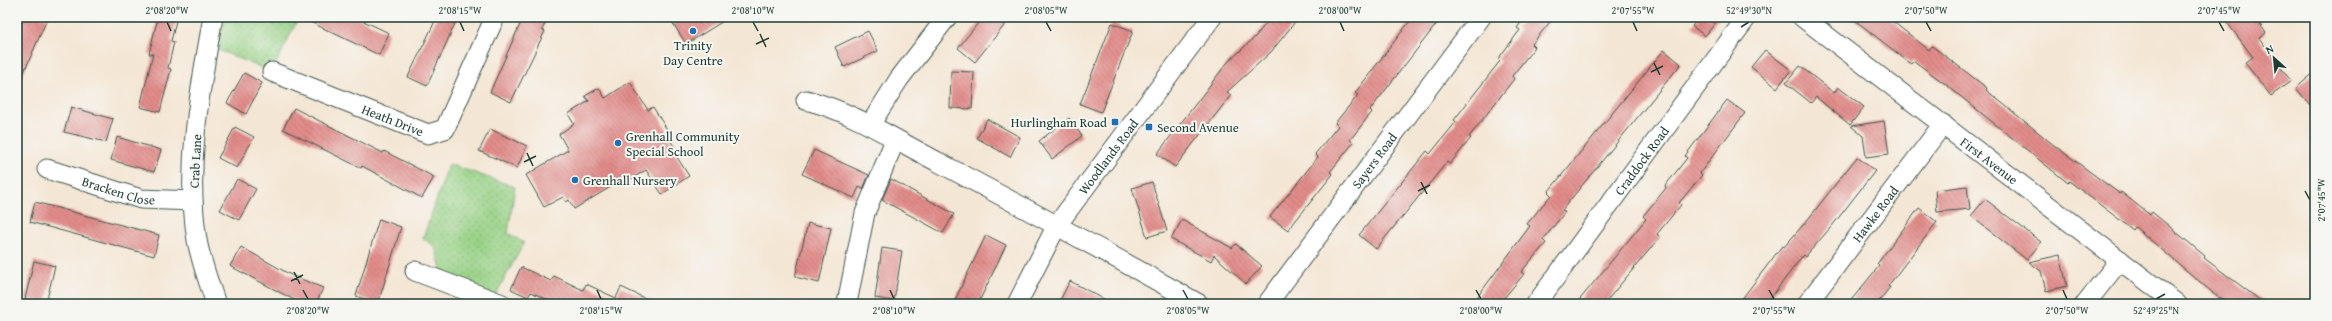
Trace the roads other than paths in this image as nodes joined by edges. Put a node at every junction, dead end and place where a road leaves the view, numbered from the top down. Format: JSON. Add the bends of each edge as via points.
{"nodes":[{"id":1,"x":213,"y":17,"type":"edge"},
{"id":2,"x":495,"y":17,"type":"edge"},
{"id":3,"x":947,"y":17,"type":"edge"},
{"id":4,"x":1212,"y":17,"type":"edge"},
{"id":5,"x":1482,"y":17,"type":"edge"},
{"id":6,"x":1747,"y":17,"type":"edge"},
{"id":7,"x":1802,"y":17,"type":"edge"},
{"id":8,"x":272,"y":72,"type":"dead end"},
{"id":9,"x":806,"y":100,"type":"dead end"},
{"id":10,"x":1942,"y":124,"type":"junction"},
{"id":11,"x":870,"y":125,"type":"junction"},
{"id":12,"x":895,"y":140,"type":"junction"},
{"id":13,"x":47,"y":169,"type":"dead end"},
{"id":14,"x":193,"y":200,"type":"junction"},
{"id":15,"x":1057,"y":225,"type":"junction"},
{"id":16,"x":2120,"y":260,"type":"junction"},
{"id":17,"x":416,"y":271,"type":"dead end"},
{"id":18,"x":846,"y":303,"type":"dead end"},
{"id":19,"x":216,"y":304,"type":"edge"},
{"id":20,"x":502,"y":304,"type":"edge"},
{"id":21,"x":1017,"y":304,"type":"edge"},
{"id":22,"x":1199,"y":304,"type":"edge"},
{"id":23,"x":1266,"y":304,"type":"edge"},
{"id":24,"x":1536,"y":304,"type":"edge"},
{"id":25,"x":1808,"y":304,"type":"edge"},
{"id":26,"x":2085,"y":304,"type":"edge"},
{"id":27,"x":2177,"y":304,"type":"edge"}],
"edges":[{"from":1,"to":14,"type":"street","name":"Crab Lane","via":[[198,107],[192,175]]},
{"from":2,"to":8,"type":"street","name":"Heath Drive","via":[[445,129],[428,134]]},
{"from":3,"to":11,"type":"street","via":[[899,79]]},
{"from":4,"to":15,"type":"street","name":"Woodlands Road"},
{"from":5,"to":23,"type":"street","name":"Sayers Road"},
{"from":6,"to":24,"type":"street","name":"Craddock Road"},
{"from":7,"to":10,"type":"street","name":"First Avenue"},
{"from":9,"to":11,"type":"street","via":[[826,105]]},
{"from":10,"to":16,"type":"street","name":"First Avenue"},
{"from":10,"to":25,"type":"street","name":"Hawke Road"},
{"from":11,"to":12,"type":"street"},
{"from":12,"to":15,"type":"street"},
{"from":12,"to":18,"type":"street","via":[[865,213]]},
{"from":13,"to":14,"type":"street","name":"Bracken Close","via":[[141,199]]},
{"from":14,"to":19,"type":"street","name":"Crab Lane","via":[[198,240]]},
{"from":15,"to":21,"type":"street","name":"Woodlands Road"},
{"from":15,"to":22,"type":"street"},
{"from":16,"to":26,"type":"street"},
{"from":16,"to":27,"type":"street","name":"First Avenue"},
{"from":17,"to":20,"type":"street"}]}
